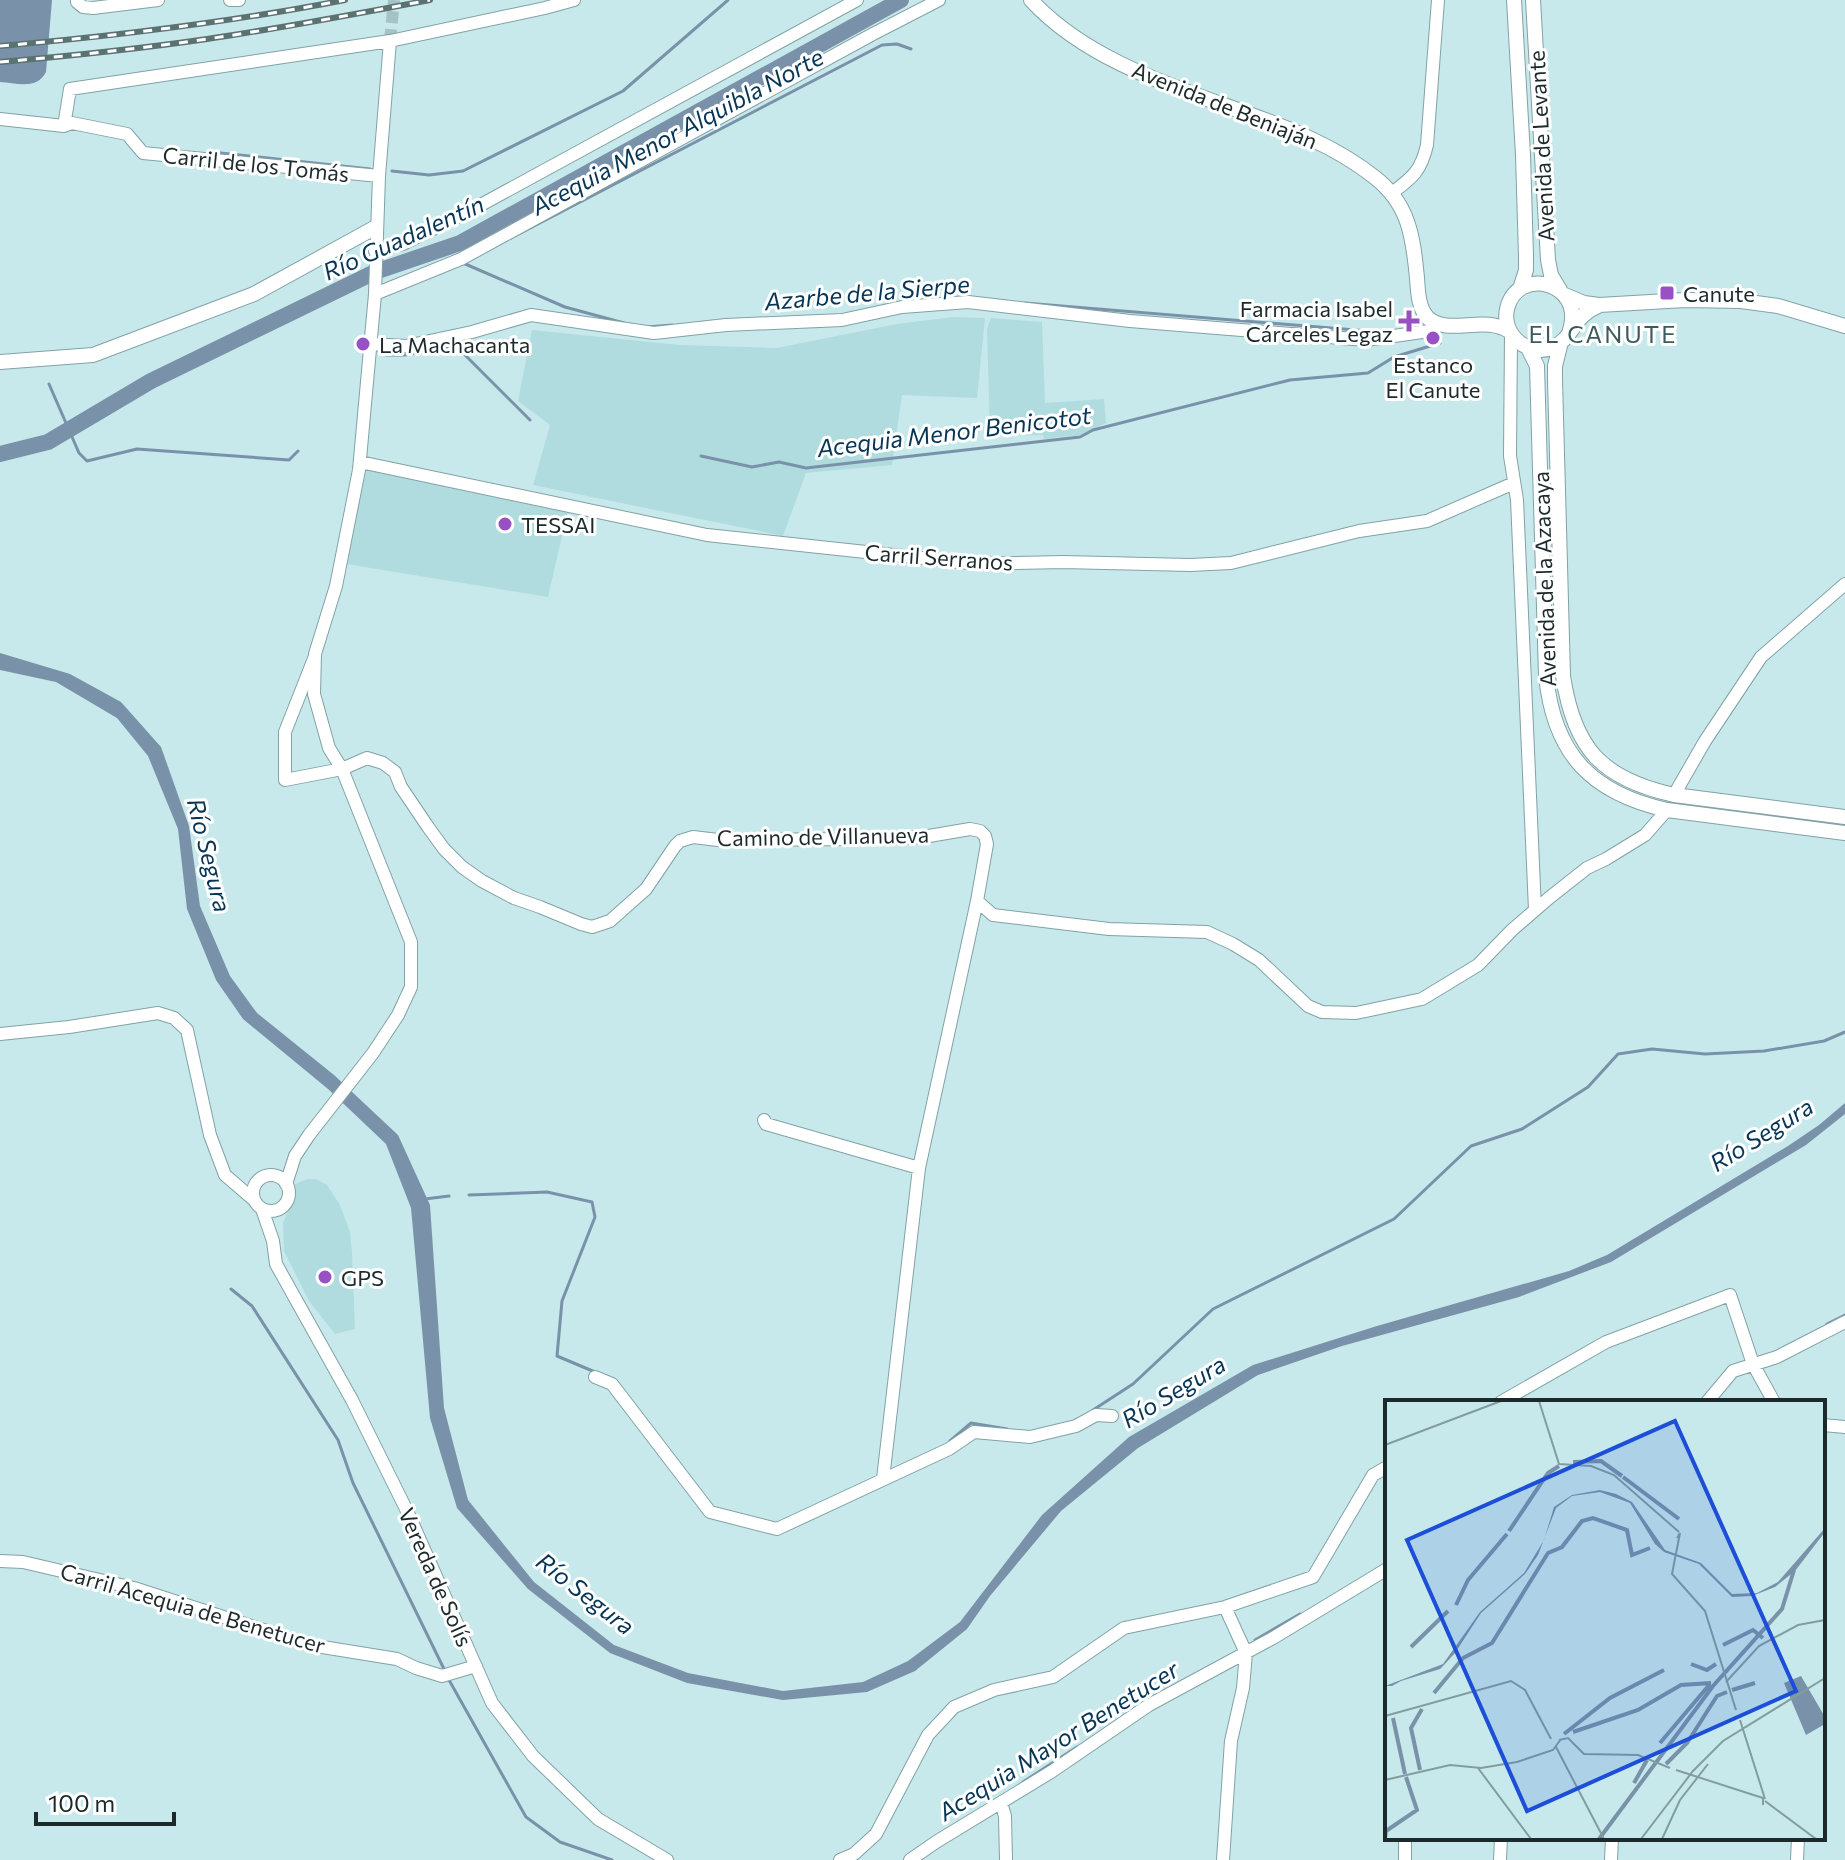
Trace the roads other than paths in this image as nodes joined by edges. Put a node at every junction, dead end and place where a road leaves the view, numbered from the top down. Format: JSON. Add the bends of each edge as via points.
{"nodes":[{"id":1,"x":77,"y":0,"type":"edge"},
{"id":2,"x":158,"y":0,"type":"edge"},
{"id":3,"x":230,"y":0,"type":"edge"},
{"id":4,"x":239,"y":0,"type":"edge"},
{"id":5,"x":574,"y":0,"type":"edge"},
{"id":6,"x":857,"y":0,"type":"edge"},
{"id":7,"x":939,"y":0,"type":"edge"},
{"id":8,"x":1031,"y":0,"type":"edge"},
{"id":9,"x":1438,"y":0,"type":"edge"},
{"id":10,"x":1514,"y":0,"type":"edge"},
{"id":11,"x":1533,"y":0,"type":"edge"},
{"id":12,"x":390,"y":41,"type":"junction"},
{"id":13,"x":0,"y":119,"type":"edge"},
{"id":14,"x":64,"y":126,"type":"junction"},
{"id":15,"x":379,"y":176,"type":"junction"},
{"id":16,"x":1392,"y":193,"type":"junction"},
{"id":17,"x":376,"y":227,"type":"junction"},
{"id":18,"x":375,"y":251,"type":"junction"},
{"id":19,"x":1520,"y":289,"type":"junction"},
{"id":20,"x":1562,"y":293,"type":"junction"},
{"id":21,"x":375,"y":294,"type":"junction"},
{"id":22,"x":1509,"y":302,"type":"junction"},
{"id":23,"x":1599,"y":305,"type":"junction"},
{"id":24,"x":1439,"y":324,"type":"junction"},
{"id":25,"x":1471,"y":324,"type":"junction"},
{"id":26,"x":1845,"y":326,"type":"edge"},
{"id":27,"x":1510,"y":332,"type":"junction"},
{"id":28,"x":1566,"y":336,"type":"junction"},
{"id":29,"x":370,"y":344,"type":"junction"},
{"id":30,"x":1528,"y":348,"type":"junction"},
{"id":31,"x":0,"y":362,"type":"edge"},
{"id":32,"x":360,"y":462,"type":"junction"},
{"id":33,"x":1514,"y":483,"type":"junction"},
{"id":34,"x":1845,"y":584,"type":"edge"},
{"id":35,"x":315,"y":656,"type":"junction"},
{"id":36,"x":342,"y":769,"type":"junction"},
{"id":37,"x":1674,"y":795,"type":"junction"},
{"id":38,"x":1667,"y":810,"type":"junction"},
{"id":39,"x":1845,"y":817,"type":"edge"},
{"id":40,"x":1845,"y":833,"type":"edge"},
{"id":41,"x":977,"y":901,"type":"junction"},
{"id":42,"x":1535,"y":910,"type":"junction"},
{"id":43,"x":0,"y":1034,"type":"edge"},
{"id":44,"x":764,"y":1120,"type":"dead end"},
{"id":45,"x":295,"y":1156,"type":"junction"},
{"id":46,"x":919,"y":1168,"type":"junction"},
{"id":47,"x":225,"y":1175,"type":"junction"},
{"id":48,"x":271,"y":1175,"type":"junction"},
{"id":49,"x":255,"y":1183,"type":"junction"},
{"id":50,"x":286,"y":1184,"type":"junction"},
{"id":51,"x":258,"y":1205,"type":"junction"},
{"id":52,"x":279,"y":1210,"type":"junction"},
{"id":53,"x":273,"y":1241,"type":"junction"},
{"id":54,"x":1845,"y":1322,"type":"edge"},
{"id":55,"x":1753,"y":1364,"type":"junction"},
{"id":56,"x":595,"y":1377,"type":"dead end"},
{"id":57,"x":1504,"y":1400,"type":"edge"},
{"id":58,"x":1709,"y":1400,"type":"edge"},
{"id":59,"x":1773,"y":1400,"type":"edge"},
{"id":60,"x":1112,"y":1416,"type":"dead end"},
{"id":61,"x":1825,"y":1425,"type":"edge"},
{"id":62,"x":1845,"y":1427,"type":"edge"},
{"id":63,"x":1385,"y":1468,"type":"edge"},
{"id":64,"x":883,"y":1479,"type":"junction"},
{"id":65,"x":0,"y":1561,"type":"edge"},
{"id":66,"x":1385,"y":1570,"type":"edge"},
{"id":67,"x":1225,"y":1607,"type":"junction"},
{"id":68,"x":1246,"y":1653,"type":"junction"},
{"id":69,"x":476,"y":1666,"type":"junction"},
{"id":70,"x":1001,"y":1803,"type":"junction"},
{"id":71,"x":1501,"y":1840,"type":"edge"},
{"id":72,"x":1612,"y":1840,"type":"edge"},
{"id":73,"x":1798,"y":1840,"type":"edge"},
{"id":74,"x":667,"y":1860,"type":"edge"},
{"id":75,"x":840,"y":1860,"type":"edge"},
{"id":76,"x":910,"y":1860,"type":"edge"},
{"id":77,"x":1006,"y":1860,"type":"edge"},
{"id":78,"x":1223,"y":1860,"type":"edge"},
{"id":79,"x":1500,"y":1860,"type":"edge"},
{"id":80,"x":1611,"y":1860,"type":"edge"},
{"id":81,"x":1797,"y":1860,"type":"edge"}],
"edges":[{"from":1,"to":2,"type":"street","via":[[93,8]]},
{"from":3,"to":4,"type":"street"},
{"from":5,"to":12,"type":"street"},
{"from":6,"to":18,"type":"street","via":[[477,207],[403,244]]},
{"from":7,"to":21,"type":"street","via":[[461,259]]},
{"from":8,"to":16,"type":"main road","name":"Avenida de Beniaján","via":[[1061,28],[1126,66],[1312,139],[1361,167]]},
{"from":9,"to":16,"type":"street","via":[[1427,145],[1423,161]]},
{"from":10,"to":19,"type":"main road","name":"Avenida de Levante","via":[[1526,256]]},
{"from":11,"to":20,"type":"main road","name":"Avenida de Levante","via":[[1548,260]]},
{"from":12,"to":14,"type":"street","via":[[70,89]]},
{"from":12,"to":15,"type":"street"},
{"from":13,"to":14,"type":"street","name":"Carril de los Tomás"},
{"from":14,"to":15,"type":"street","name":"Carril de los Tomás","via":[[127,134],[143,153]]},
{"from":15,"to":17,"type":"street"},
{"from":16,"to":24,"type":"main road","name":"Avenida de Beniaján","via":[[1410,230],[1421,307]]},
{"from":17,"to":18,"type":"street"},
{"from":17,"to":31,"type":"main road","via":[[254,294],[93,355]]},
{"from":18,"to":21,"type":"street"},
{"from":19,"to":20,"type":"main road","via":[[1540,283]]},
{"from":19,"to":22,"type":"main road"},
{"from":20,"to":23,"type":"main road"},
{"from":20,"to":28,"type":"main road","via":[[1572,308]]},
{"from":21,"to":29,"type":"street"},
{"from":22,"to":25,"type":"main road"},
{"from":22,"to":27,"type":"main road"},
{"from":23,"to":26,"type":"main road","via":[[1741,301]]},
{"from":23,"to":28,"type":"main road","via":[[1584,313]]},
{"from":24,"to":25,"type":"main road"},
{"from":24,"to":29,"type":"street","via":[[1429,331],[1366,340],[968,302],[902,307],[842,320],[654,333],[531,315],[406,346]]},
{"from":25,"to":27,"type":"main road","via":[[1497,325]]},
{"from":27,"to":30,"type":"main road"},
{"from":27,"to":33,"type":"street"},
{"from":28,"to":30,"type":"main road","via":[[1546,349]]},
{"from":28,"to":37,"type":"main road","name":"Avenida de la Azacaya","via":[[1555,382],[1566,698],[1578,734],[1602,764],[1633,784]]},
{"from":29,"to":32,"type":"street"},
{"from":30,"to":38,"type":"main road","name":"Avenida de la Azacaya","via":[[1537,366],[1546,676],[1553,719],[1575,760],[1590,775],[1626,798]]},
{"from":32,"to":33,"type":"street","name":"Carril Serranos","via":[[707,535],[978,564],[1231,563],[1359,531],[1427,521]]},
{"from":32,"to":35,"type":"street","via":[[336,586]]},
{"from":33,"to":42,"type":"street"},
{"from":34,"to":37,"type":"street","via":[[1761,657]]},
{"from":35,"to":36,"type":"street","via":[[314,694],[329,748]]},
{"from":35,"to":36,"type":"street","via":[[285,732],[285,780]]},
{"from":36,"to":41,"type":"street","name":"Camino de Villanueva","via":[[367,758],[383,763],[395,772],[428,827],[462,867],[514,898],[592,927],[610,921],[646,889],[680,841],[693,837],[860,839],[980,831],[987,844]]},
{"from":36,"to":45,"type":"street","via":[[411,942],[411,987],[373,1053]]},
{"from":37,"to":39,"type":"main road","name":"Avenida de la Azacaya"},
{"from":38,"to":40,"type":"main road","name":"Avenida de la Azacaya"},
{"from":38,"to":42,"type":"street","via":[[1645,835],[1587,868]]},
{"from":41,"to":42,"type":"street","via":[[993,915],[1109,929],[1207,932],[1259,960],[1308,1006],[1356,1013],[1422,999],[1478,965]]},
{"from":41,"to":46,"type":"street"},
{"from":43,"to":47,"type":"street","via":[[158,1013],[174,1018],[187,1030],[210,1135]]},
{"from":44,"to":46,"type":"street"},
{"from":45,"to":48,"type":"street"},
{"from":45,"to":50,"type":"street"},
{"from":46,"to":64,"type":"street"},
{"from":47,"to":49,"type":"street"},
{"from":47,"to":51,"type":"street"},
{"from":48,"to":49,"type":"street"},
{"from":48,"to":50,"type":"street"},
{"from":49,"to":51,"type":"street"},
{"from":50,"to":52,"type":"street","via":[[289,1197]]},
{"from":51,"to":52,"type":"street","via":[[267,1212]]},
{"from":51,"to":53,"type":"street","name":"Vereda de Solís"},
{"from":52,"to":53,"type":"street","name":"Vereda de Solís"},
{"from":53,"to":69,"type":"street","name":"Vereda de Solís","via":[[276,1264],[387,1470]]},
{"from":54,"to":55,"type":"street"},
{"from":55,"to":57,"type":"street","via":[[1730,1295],[1606,1342]]},
{"from":55,"to":58,"type":"street","via":[[1733,1371]]},
{"from":55,"to":59,"type":"street"},
{"from":56,"to":64,"type":"street","via":[[612,1384],[710,1512],[777,1529]]},
{"from":60,"to":64,"type":"street","via":[[1096,1415],[1076,1426],[1030,1437],[974,1432]]},
{"from":61,"to":62,"type":"street"},
{"from":63,"to":67,"type":"street","via":[[1373,1475],[1313,1577]]},
{"from":65,"to":69,"type":"street","name":"Carril Acequia de Benetucer","via":[[134,1588],[310,1645],[397,1659],[442,1676]]},
{"from":66,"to":68,"type":"street"},
{"from":67,"to":68,"type":"street"},
{"from":67,"to":75,"type":"street","via":[[1124,1628],[1053,1677],[994,1690],[954,1707],[928,1735],[876,1834]]},
{"from":68,"to":70,"type":"street","via":[[1149,1705]]},
{"from":68,"to":78,"type":"street","via":[[1231,1741]]},
{"from":69,"to":74,"type":"street","name":"Vereda de Solís","via":[[492,1703],[533,1756],[598,1819]]},
{"from":70,"to":76,"type":"street"},
{"from":70,"to":77,"type":"street"},
{"from":71,"to":79,"type":"street"},
{"from":72,"to":80,"type":"street"},
{"from":73,"to":81,"type":"street"}]}
